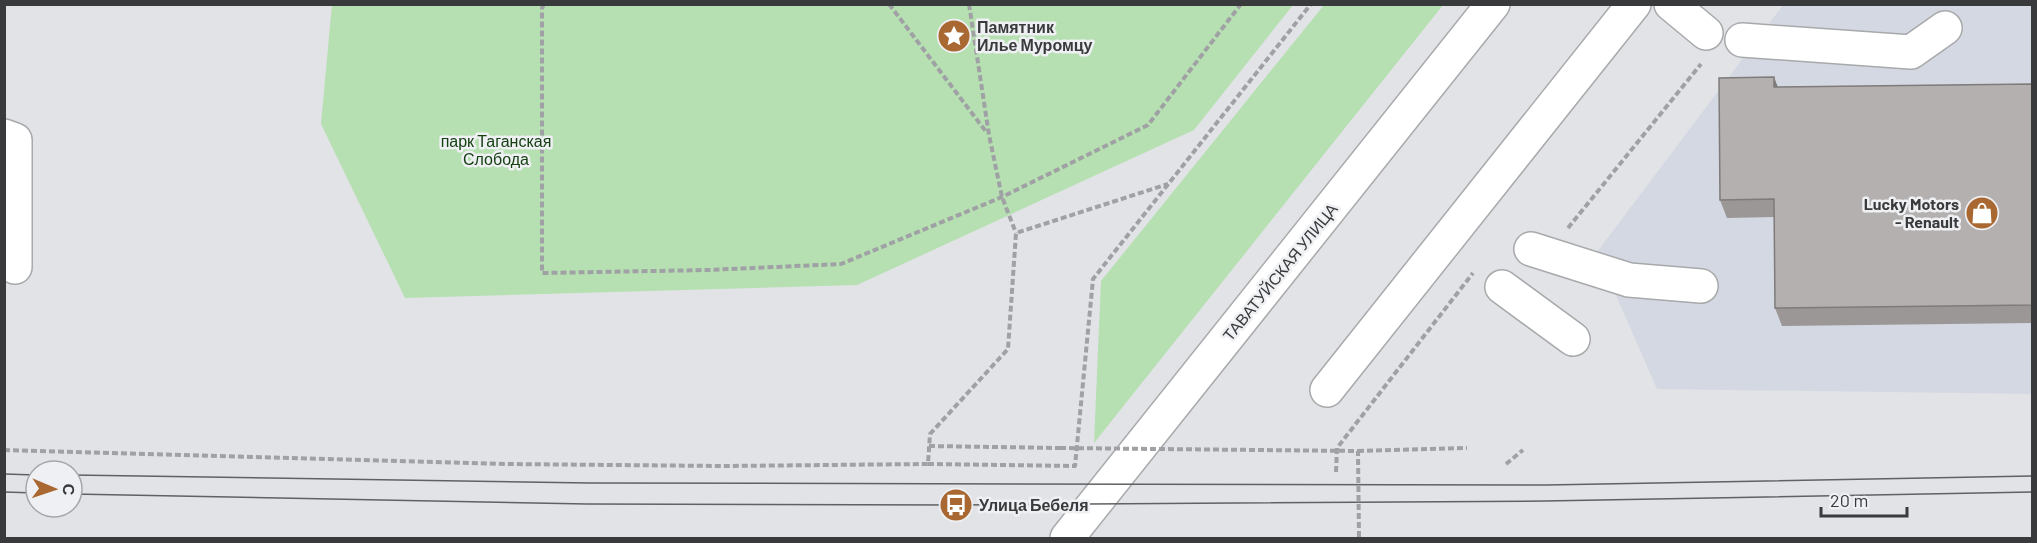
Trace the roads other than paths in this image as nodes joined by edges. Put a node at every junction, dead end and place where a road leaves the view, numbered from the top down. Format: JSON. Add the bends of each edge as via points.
{"nodes":[{"id":1,"x":1493,"y":4,"type":"edge"},
{"id":2,"x":1634,"y":4,"type":"edge"},
{"id":3,"x":1671,"y":4,"type":"edge"},
{"id":4,"x":1946,"y":28,"type":"dead end"},
{"id":5,"x":1742,"y":39,"type":"dead end"},
{"id":6,"x":1707,"y":44,"type":"road end"},
{"id":7,"x":4,"y":136,"type":"edge"},
{"id":8,"x":1539,"y":251,"type":"road end"},
{"id":9,"x":15,"y":267,"type":"dead end"},
{"id":10,"x":1490,"y":278,"type":"road end"},
{"id":11,"x":1701,"y":286,"type":"dead end"},
{"id":12,"x":1573,"y":339,"type":"dead end"},
{"id":13,"x":1327,"y":390,"type":"dead end"},
{"id":14,"x":1067,"y":538,"type":"edge"}],
"edges":[{"from":1,"to":14,"type":"main road","name":"ТАВАТУЙСКАЯ УЛИЦА"},
{"from":2,"to":13,"type":"main road"},
{"from":3,"to":6,"type":"main road"},
{"from":4,"to":5,"type":"main road","via":[[1911,52]]},
{"from":7,"to":9,"type":"main road","via":[[15,140]]},
{"from":8,"to":11,"type":"main road","via":[[1629,280]]},
{"from":10,"to":12,"type":"main road"}]}
